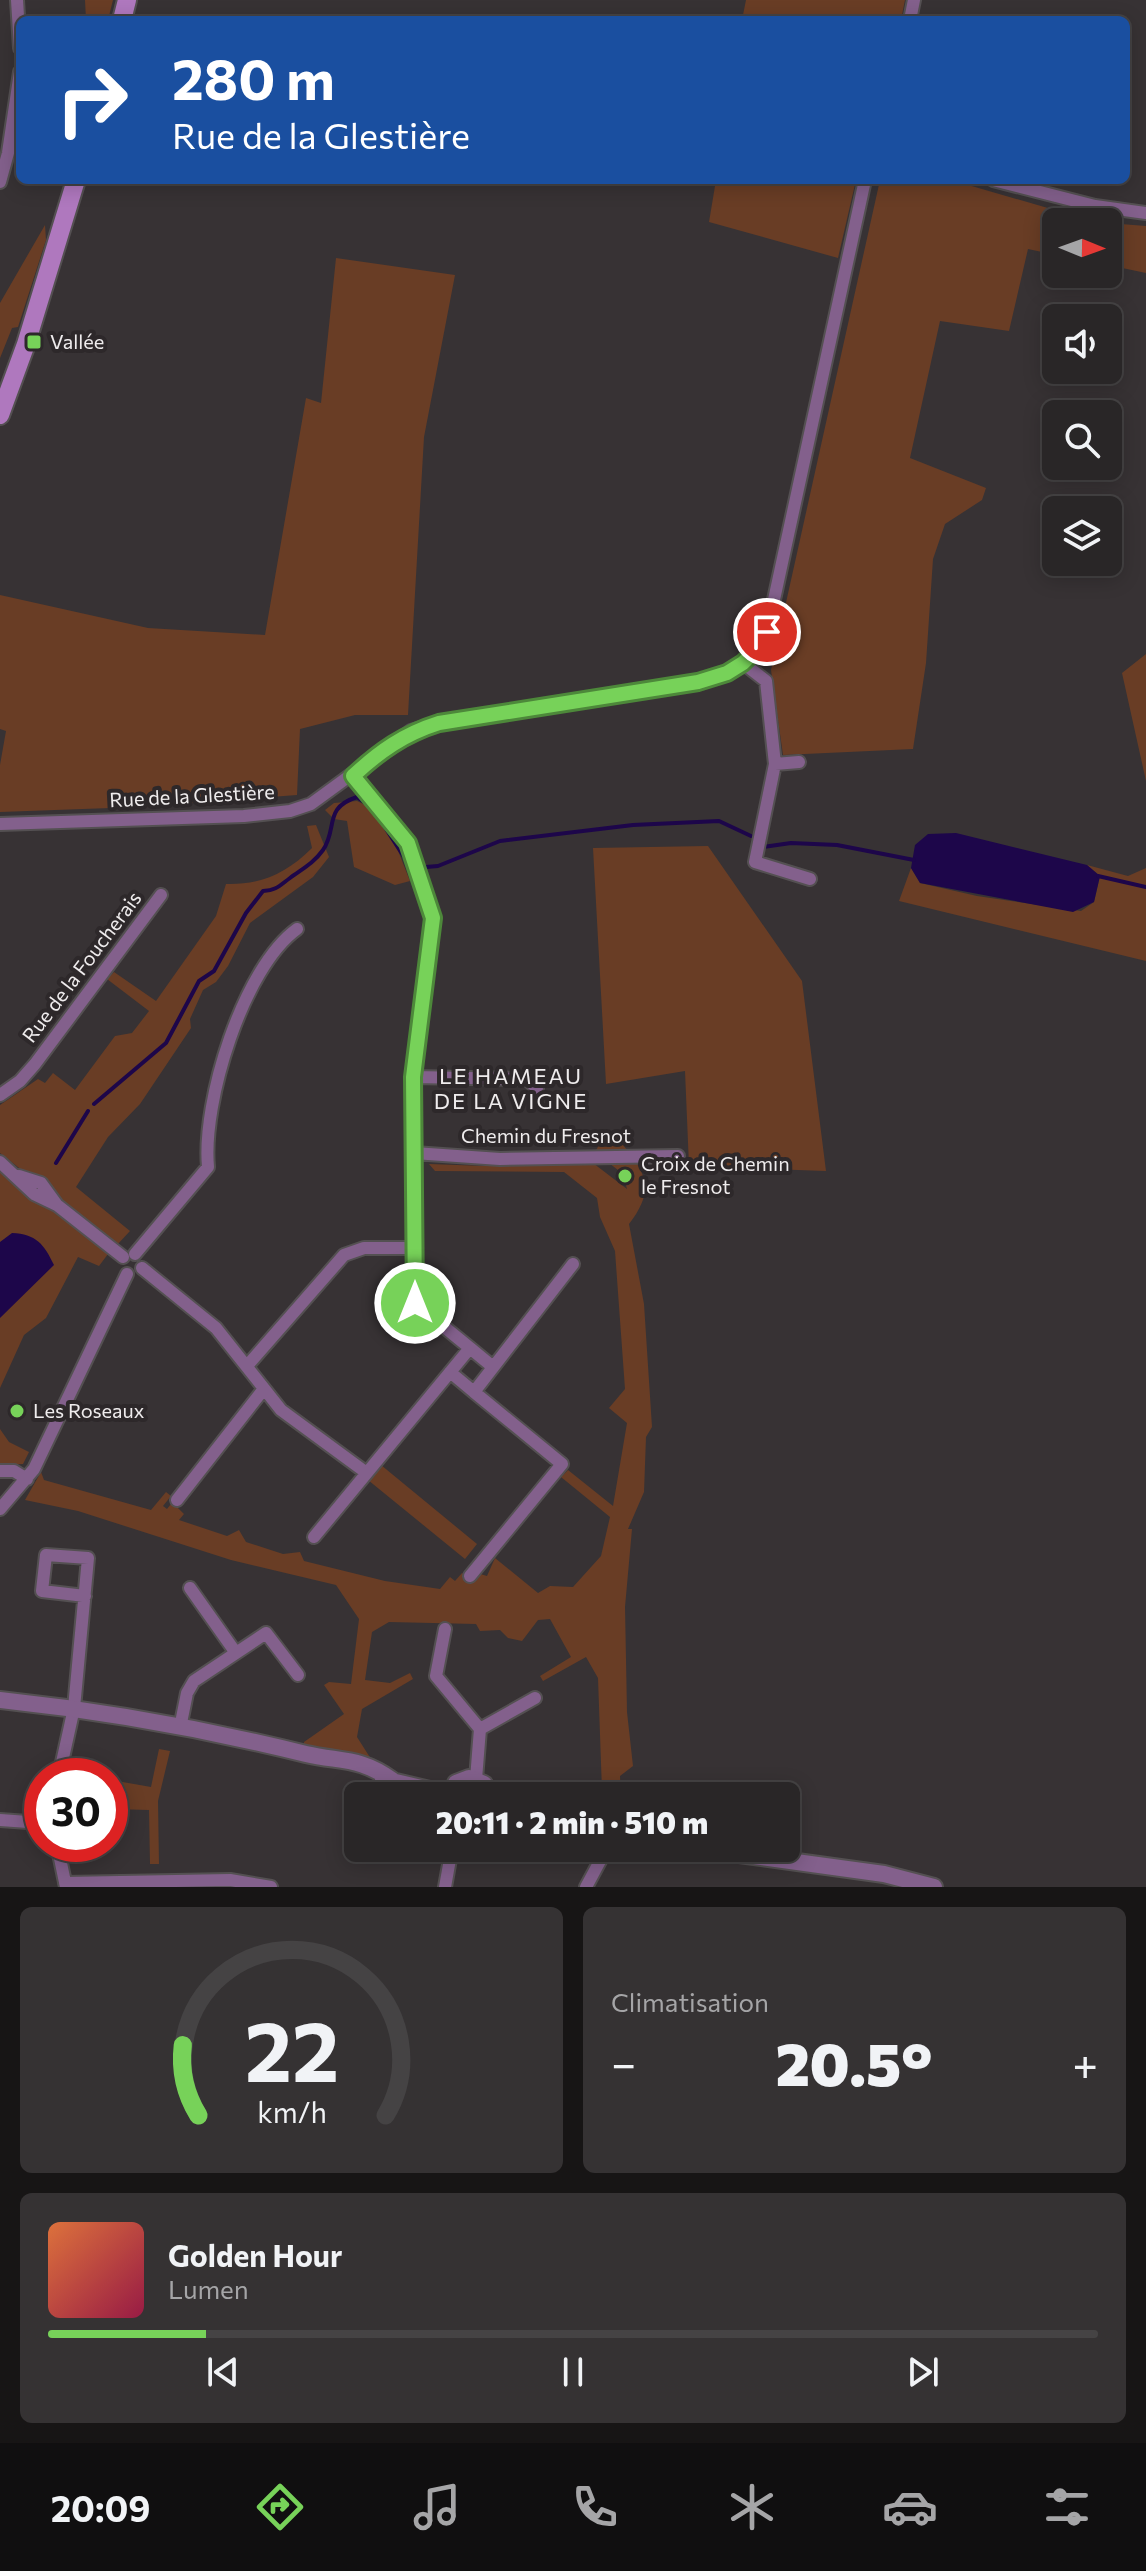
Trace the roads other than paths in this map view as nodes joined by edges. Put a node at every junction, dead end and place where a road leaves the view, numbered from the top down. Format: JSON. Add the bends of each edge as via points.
{"nodes":[{"id":1,"x":16,"y":99,"type":"edge"},
{"id":2,"x":0,"y":182,"type":"edge"},
{"id":3,"x":75,"y":184,"type":"edge"},
{"id":4,"x":864,"y":184,"type":"edge"},
{"id":5,"x":1009,"y":184,"type":"edge"},
{"id":6,"x":1146,"y":213,"type":"edge"},
{"id":7,"x":0,"y":415,"type":"edge"},
{"id":8,"x":743,"y":663,"type":"junction"},
{"id":9,"x":799,"y":762,"type":"dead end"},
{"id":10,"x":775,"y":764,"type":"junction"},
{"id":11,"x":353,"y":776,"type":"junction"},
{"id":12,"x":0,"y":824,"type":"edge"},
{"id":13,"x":810,"y":879,"type":"dead end"},
{"id":14,"x":161,"y":895,"type":"dead end"},
{"id":15,"x":297,"y":929,"type":"dead end"},
{"id":16,"x":413,"y":1077,"type":"junction"},
{"id":17,"x":537,"y":1088,"type":"dead end"},
{"id":18,"x":0,"y":1095,"type":"edge"},
{"id":19,"x":414,"y":1153,"type":"junction"},
{"id":20,"x":678,"y":1156,"type":"dead end"},
{"id":21,"x":0,"y":1162,"type":"edge"},
{"id":22,"x":415,"y":1248,"type":"junction"},
{"id":23,"x":129,"y":1255,"type":"junction"},
{"id":24,"x":573,"y":1264,"type":"dead end"},
{"id":25,"x":142,"y":1268,"type":"junction"},
{"id":26,"x":127,"y":1274,"type":"junction"},
{"id":27,"x":470,"y":1348,"type":"junction"},
{"id":28,"x":247,"y":1366,"type":"junction"},
{"id":29,"x":493,"y":1367,"type":"junction"},
{"id":30,"x":450,"y":1372,"type":"junction"},
{"id":31,"x":263,"y":1390,"type":"junction"},
{"id":32,"x":474,"y":1392,"type":"junction"},
{"id":33,"x":0,"y":1471,"type":"edge"},
{"id":34,"x":364,"y":1471,"type":"junction"},
{"id":35,"x":27,"y":1479,"type":"junction"},
{"id":36,"x":177,"y":1500,"type":"dead end"},
{"id":37,"x":0,"y":1509,"type":"edge"},
{"id":38,"x":314,"y":1537,"type":"dead end"},
{"id":39,"x":470,"y":1576,"type":"dead end"},
{"id":40,"x":190,"y":1588,"type":"dead end"},
{"id":41,"x":85,"y":1596,"type":"junction"},
{"id":42,"x":445,"y":1629,"type":"dead end"},
{"id":43,"x":236,"y":1653,"type":"junction"},
{"id":44,"x":298,"y":1675,"type":"dead end"},
{"id":45,"x":535,"y":1698,"type":"dead end"},
{"id":46,"x":0,"y":1700,"type":"edge"},
{"id":47,"x":74,"y":1708,"type":"junction"},
{"id":48,"x":180,"y":1728,"type":"junction"},
{"id":49,"x":480,"y":1729,"type":"junction"},
{"id":50,"x":63,"y":1758,"type":"edge"},
{"id":51,"x":476,"y":1779,"type":"junction"},
{"id":52,"x":400,"y":1782,"type":"edge"},
{"id":53,"x":459,"y":1782,"type":"edge"},
{"id":54,"x":481,"y":1782,"type":"edge"},
{"id":55,"x":0,"y":1820,"type":"edge"},
{"id":56,"x":24,"y":1822,"type":"edge"},
{"id":57,"x":61,"y":1862,"type":"edge"},
{"id":58,"x":449,"y":1862,"type":"edge"},
{"id":59,"x":599,"y":1862,"type":"edge"},
{"id":60,"x":797,"y":1862,"type":"edge"},
{"id":61,"x":229,"y":1884,"type":"edge"},
{"id":62,"x":66,"y":1885,"type":"edge"},
{"id":63,"x":271,"y":1887,"type":"edge"},
{"id":64,"x":445,"y":1887,"type":"edge"},
{"id":65,"x":586,"y":1887,"type":"edge"},
{"id":66,"x":934,"y":1887,"type":"edge"}],
"edges":[{"from":1,"to":2,"type":"street"},
{"from":3,"to":7,"type":"main road"},
{"from":4,"to":8,"type":"street","name":"Rue de la Glestière","via":[[767,632]]},
{"from":5,"to":6,"type":"street"},
{"from":8,"to":10,"type":"street","via":[[766,681]]},
{"from":8,"to":11,"type":"street","name":"Rue de la Glestière","via":[[698,682],[411,731]]},
{"from":9,"to":10,"type":"street"},
{"from":10,"to":13,"type":"street","via":[[755,862]]},
{"from":11,"to":12,"type":"street","name":"Rue de la Glestière","via":[[311,804],[290,811]]},
{"from":11,"to":16,"type":"street","via":[[408,843],[433,918]]},
{"from":14,"to":18,"type":"street","name":"Rue de la Foucherais","via":[[35,1064]]},
{"from":15,"to":23,"type":"street","via":[[264,963],[236,1018],[206,1136],[208,1167]]},
{"from":16,"to":17,"type":"street","via":[[527,1079]]},
{"from":16,"to":19,"type":"street"},
{"from":19,"to":20,"type":"street","name":"Chemin du Fresnot","via":[[500,1159]]},
{"from":19,"to":22,"type":"street"},
{"from":21,"to":23,"type":"street","via":[[34,1194]]},
{"from":22,"to":27,"type":"street","via":[[415,1303]]},
{"from":22,"to":28,"type":"street","via":[[364,1248],[344,1255]]},
{"from":23,"to":25,"type":"street","via":[[142,1261]]},
{"from":23,"to":26,"type":"street","via":[[121,1266]]},
{"from":24,"to":29,"type":"street"},
{"from":25,"to":26,"type":"street"},
{"from":25,"to":28,"type":"street","via":[[216,1328]]},
{"from":26,"to":35,"type":"street"},
{"from":27,"to":29,"type":"street"},
{"from":27,"to":30,"type":"street"},
{"from":28,"to":31,"type":"street"},
{"from":29,"to":32,"type":"street"},
{"from":30,"to":32,"type":"street"},
{"from":30,"to":34,"type":"street"},
{"from":31,"to":34,"type":"street","via":[[295,1423]]},
{"from":31,"to":36,"type":"street"},
{"from":32,"to":39,"type":"street","via":[[562,1464]]},
{"from":33,"to":35,"type":"street"},
{"from":34,"to":38,"type":"street"},
{"from":35,"to":37,"type":"street"},
{"from":40,"to":43,"type":"street"},
{"from":41,"to":41,"type":"street","via":[[88,1558],[46,1555],[42,1591]]},
{"from":41,"to":47,"type":"street"},
{"from":42,"to":49,"type":"street","via":[[436,1676]]},
{"from":43,"to":44,"type":"street","via":[[266,1633]]},
{"from":43,"to":48,"type":"street","via":[[194,1681]]},
{"from":45,"to":49,"type":"street"},
{"from":46,"to":47,"type":"street"},
{"from":47,"to":48,"type":"street"},
{"from":47,"to":50,"type":"street"},
{"from":48,"to":52,"type":"street","via":[[334,1756],[375,1767]]},
{"from":49,"to":51,"type":"street"},
{"from":51,"to":53,"type":"street"},
{"from":51,"to":54,"type":"street"},
{"from":55,"to":56,"type":"street"},
{"from":57,"to":62,"type":"street"},
{"from":58,"to":64,"type":"street"},
{"from":59,"to":65,"type":"street"},
{"from":60,"to":66,"type":"street"},
{"from":61,"to":62,"type":"street"},
{"from":61,"to":63,"type":"street"}]}
